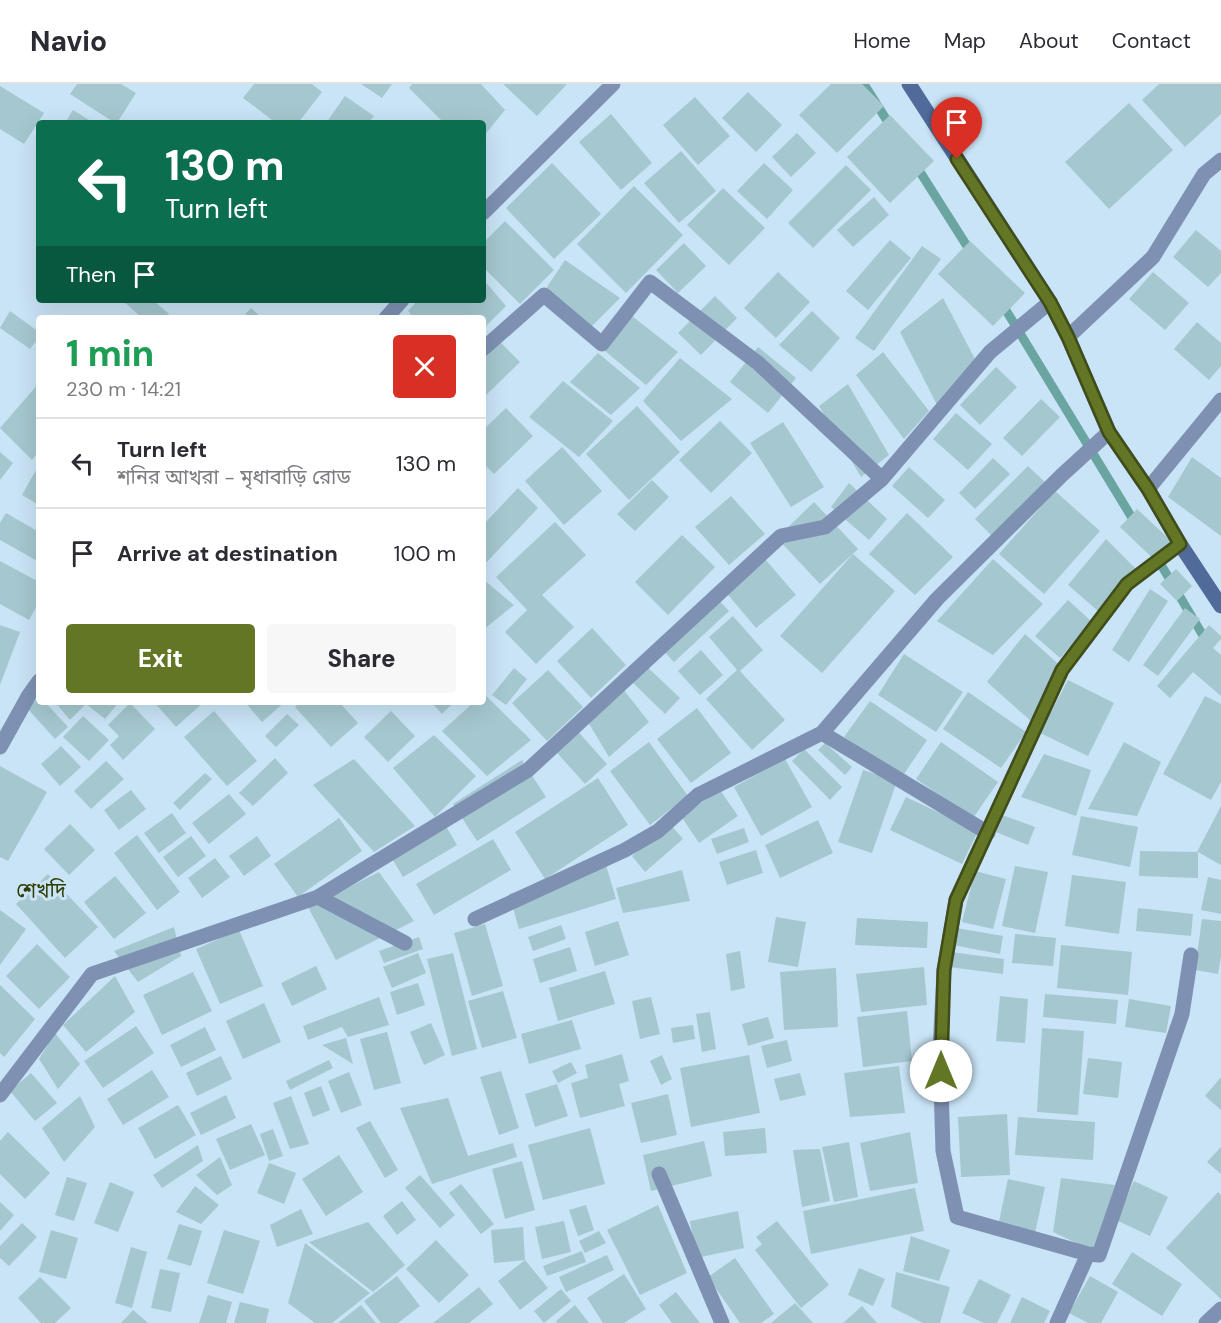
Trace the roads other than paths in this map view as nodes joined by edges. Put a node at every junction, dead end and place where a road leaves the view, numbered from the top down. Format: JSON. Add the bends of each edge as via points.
{"nodes":[{"id":1,"x":613,"y":84,"type":"edge"},
{"id":2,"x":909,"y":84,"type":"edge"},
{"id":3,"x":1221,"y":160,"type":"edge"},
{"id":4,"x":486,"y":210,"type":"edge"},
{"id":5,"x":1050,"y":302,"type":"junction"},
{"id":6,"x":399,"y":303,"type":"edge"},
{"id":7,"x":389,"y":315,"type":"edge"},
{"id":8,"x":1068,"y":337,"type":"junction"},
{"id":9,"x":486,"y":346,"type":"edge"},
{"id":10,"x":1221,"y":400,"type":"edge"},
{"id":11,"x":1109,"y":432,"type":"junction"},
{"id":12,"x":882,"y":479,"type":"junction"},
{"id":13,"x":1148,"y":489,"type":"junction"},
{"id":14,"x":1180,"y":544,"type":"junction"},
{"id":15,"x":1221,"y":606,"type":"edge"},
{"id":16,"x":36,"y":685,"type":"edge"},
{"id":17,"x":822,"y":733,"type":"junction"},
{"id":18,"x":0,"y":747,"type":"edge"},
{"id":19,"x":988,"y":833,"type":"junction"},
{"id":20,"x":318,"y":897,"type":"junction"},
{"id":21,"x":475,"y":919,"type":"dead end"},
{"id":22,"x":405,"y":943,"type":"dead end"},
{"id":23,"x":1191,"y":955,"type":"dead end"},
{"id":24,"x":0,"y":1095,"type":"edge"},
{"id":25,"x":659,"y":1174,"type":"dead end"},
{"id":26,"x":1088,"y":1254,"type":"junction"},
{"id":27,"x":1221,"y":1309,"type":"edge"},
{"id":28,"x":722,"y":1323,"type":"edge"},
{"id":29,"x":1057,"y":1323,"type":"edge"},
{"id":30,"x":1206,"y":1323,"type":"edge"}],
"edges":[{"from":1,"to":4,"type":"street"},
{"from":2,"to":5,"type":"main road"},
{"from":3,"to":8,"type":"street","via":[[1204,174],[1153,257]]},
{"from":5,"to":8,"type":"main road"},
{"from":5,"to":12,"type":"street","via":[[990,352]]},
{"from":6,"to":7,"type":"street"},
{"from":8,"to":11,"type":"main road"},
{"from":9,"to":12,"type":"street","via":[[544,295],[602,344],[650,282],[759,363]]},
{"from":10,"to":13,"type":"street"},
{"from":11,"to":13,"type":"main road"},
{"from":11,"to":17,"type":"street","via":[[937,599]]},
{"from":12,"to":20,"type":"street","via":[[825,527],[781,536],[528,770]]},
{"from":13,"to":14,"type":"main road"},
{"from":14,"to":15,"type":"main road"},
{"from":14,"to":19,"type":"street","via":[[1127,584],[1062,670]]},
{"from":16,"to":18,"type":"street"},
{"from":17,"to":19,"type":"street"},
{"from":17,"to":21,"type":"street","via":[[698,795],[658,831],[625,850]]},
{"from":19,"to":26,"type":"street","via":[[956,900],[944,970],[940,1051],[943,1151],[957,1217]]},
{"from":20,"to":22,"type":"street"},
{"from":20,"to":24,"type":"street","via":[[92,974]]},
{"from":23,"to":26,"type":"street","via":[[1182,1014],[1100,1255]]},
{"from":25,"to":28,"type":"street"},
{"from":26,"to":29,"type":"street"},
{"from":27,"to":30,"type":"street"}]}
